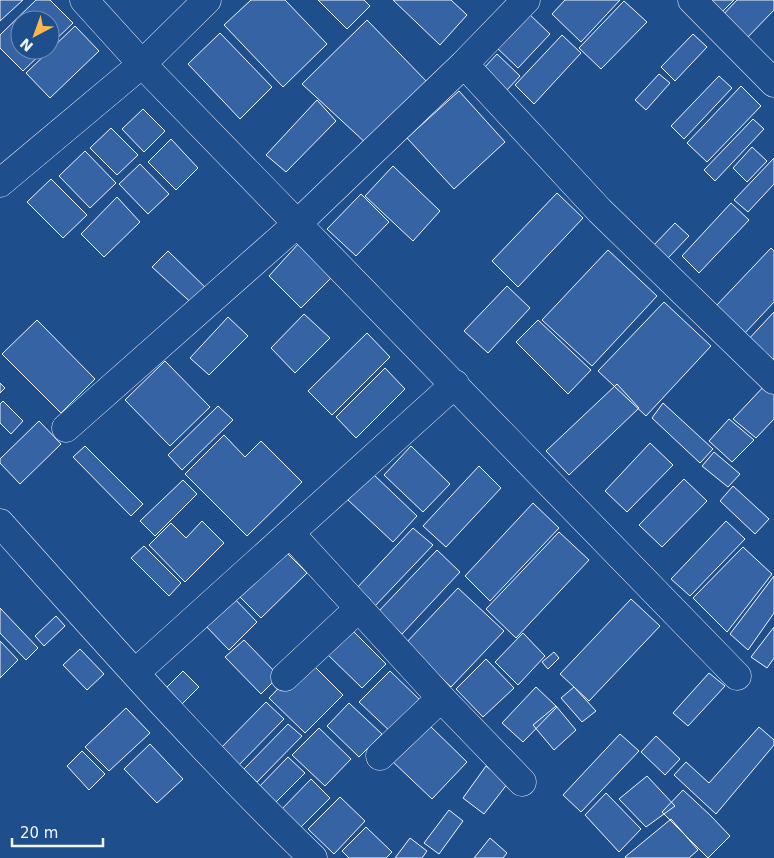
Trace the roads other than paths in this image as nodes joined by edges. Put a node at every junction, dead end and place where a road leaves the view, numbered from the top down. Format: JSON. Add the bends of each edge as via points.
{"nodes":[{"id":1,"x":84,"y":0,"type":"edge"},
{"id":2,"x":207,"y":0,"type":"edge"},
{"id":3,"x":526,"y":0,"type":"edge"},
{"id":4,"x":692,"y":0,"type":"edge"},
{"id":5,"x":142,"y":64,"type":"junction"},
{"id":6,"x":464,"y":64,"type":"junction"},
{"id":7,"x":774,"y":83,"type":"edge"},
{"id":8,"x":0,"y":183,"type":"edge"},
{"id":9,"x":298,"y":223,"type":"junction"},
{"id":10,"x":774,"y":380,"type":"edge"},
{"id":11,"x":454,"y":384,"type":"junction"},
{"id":12,"x":66,"y":428,"type":"dead end"},
{"id":13,"x":0,"y":523,"type":"edge"},
{"id":14,"x":290,"y":533,"type":"junction"},
{"id":15,"x":359,"y":608,"type":"junction"},
{"id":16,"x":135,"y":673,"type":"junction"},
{"id":17,"x":737,"y":676,"type":"dead end"},
{"id":18,"x":285,"y":677,"type":"dead end"},
{"id":19,"x":441,"y":698,"type":"junction"},
{"id":20,"x":380,"y":756,"type":"dead end"},
{"id":21,"x":522,"y":782,"type":"dead end"},
{"id":22,"x":313,"y":858,"type":"edge"}],
"edges":[{"from":1,"to":5,"type":"street"},
{"from":2,"to":5,"type":"street"},
{"from":3,"to":6,"type":"street"},
{"from":4,"to":7,"type":"street"},
{"from":5,"to":8,"type":"street"},
{"from":5,"to":9,"type":"street"},
{"from":6,"to":9,"type":"street"},
{"from":6,"to":10,"type":"street","via":[[600,211]]},
{"from":9,"to":11,"type":"street"},
{"from":9,"to":12,"type":"street"},
{"from":11,"to":14,"type":"street"},
{"from":11,"to":17,"type":"street"},
{"from":13,"to":16,"type":"street"},
{"from":14,"to":15,"type":"street"},
{"from":14,"to":16,"type":"street"},
{"from":15,"to":18,"type":"street"},
{"from":15,"to":19,"type":"street"},
{"from":16,"to":22,"type":"street","via":[[256,803]]},
{"from":19,"to":20,"type":"street"},
{"from":19,"to":21,"type":"street"}]}
